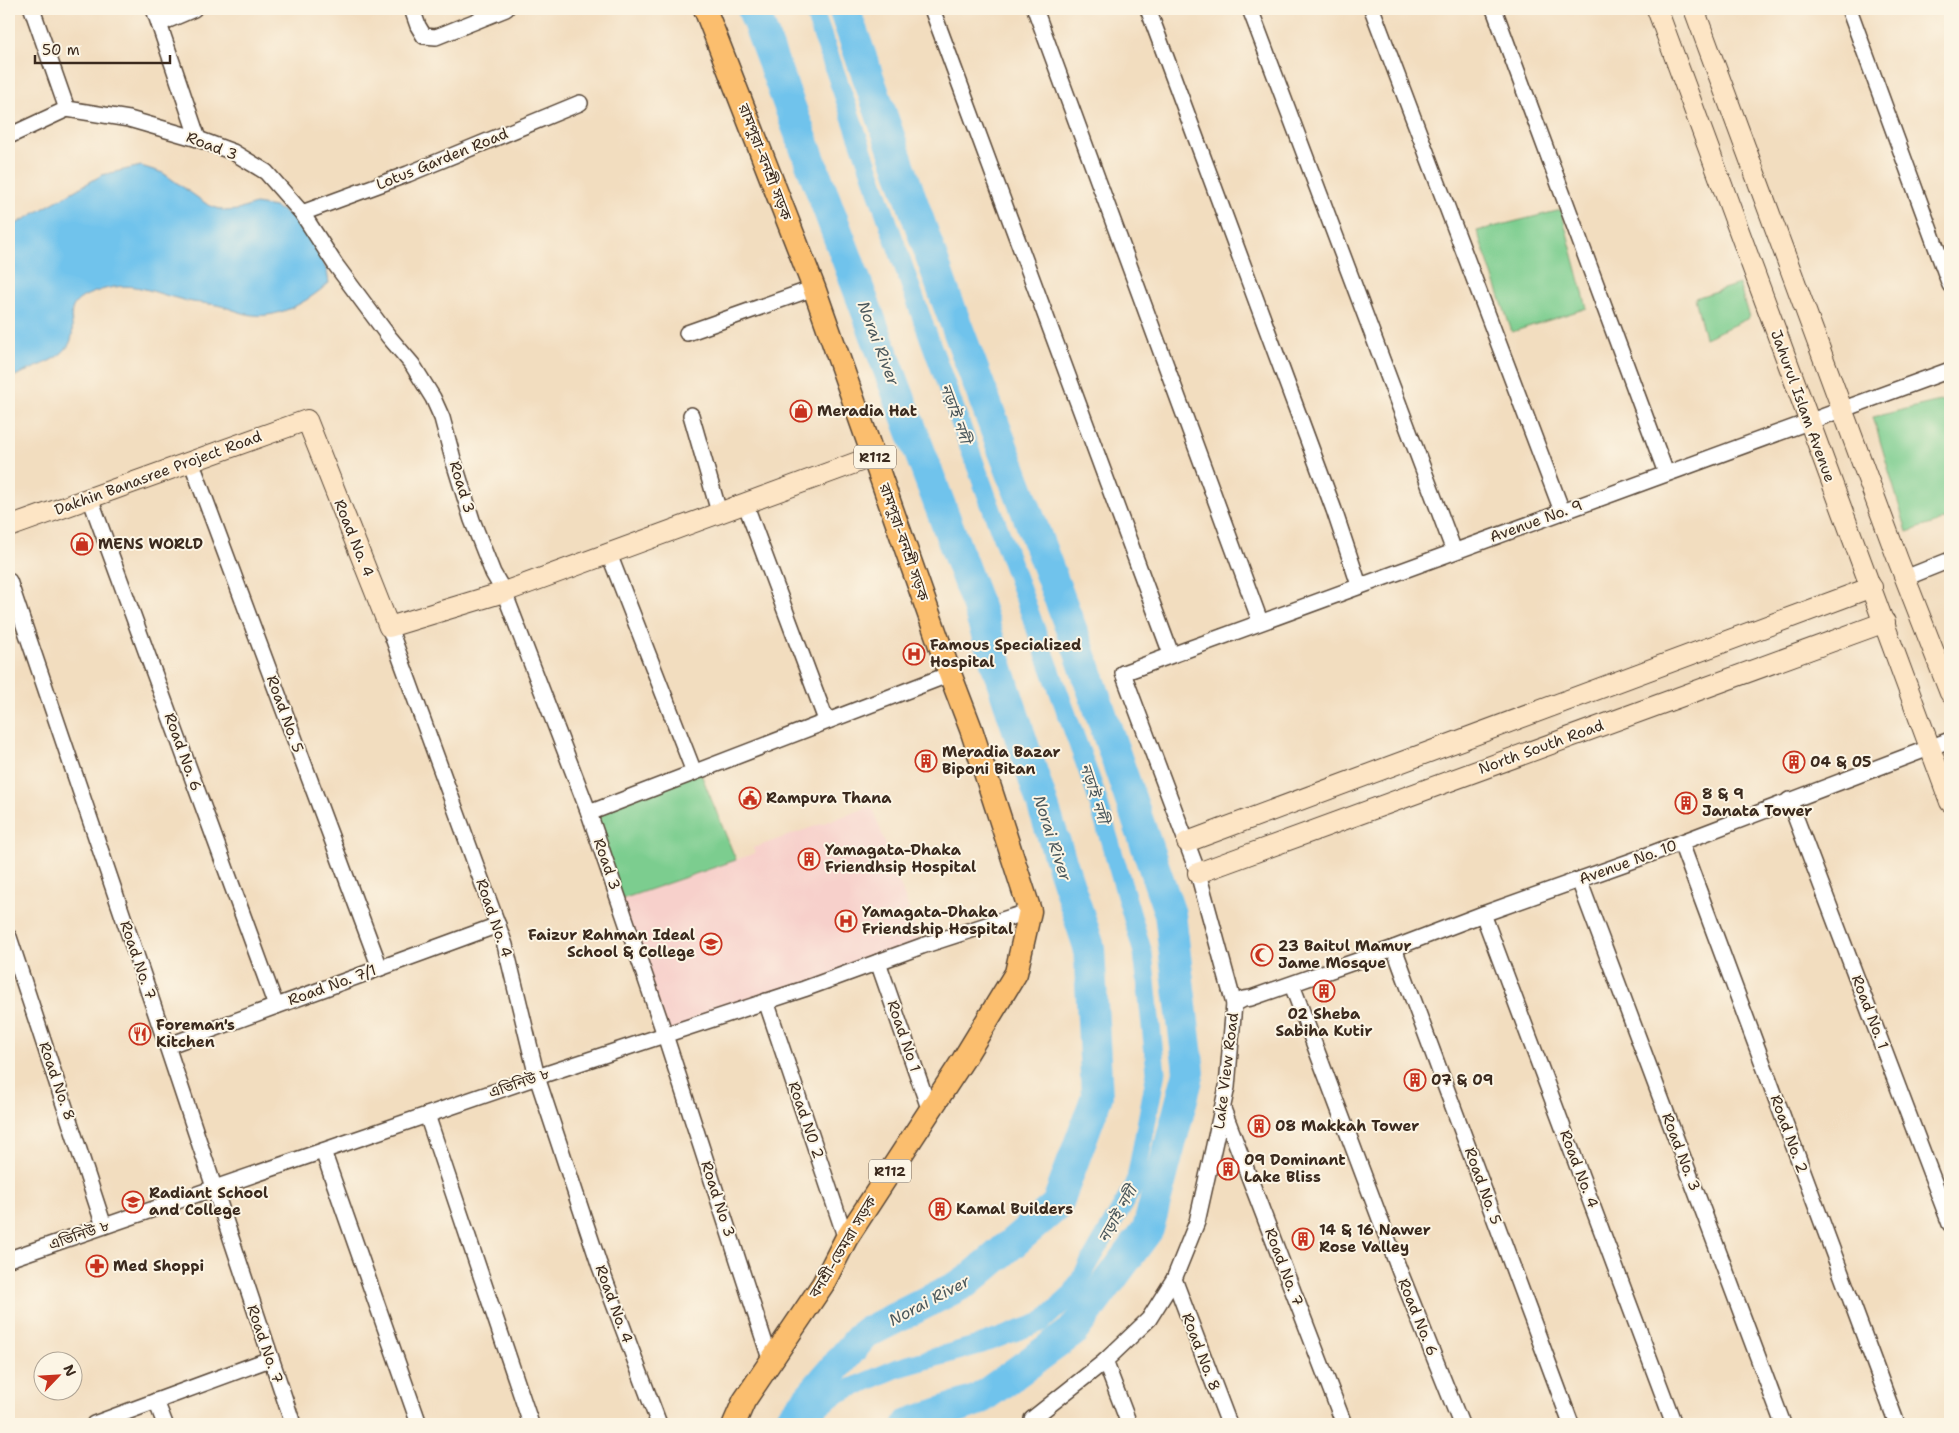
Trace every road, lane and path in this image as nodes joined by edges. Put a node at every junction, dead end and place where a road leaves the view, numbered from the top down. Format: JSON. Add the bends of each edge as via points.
{"nodes":[{"id":1,"x":32,"y":9,"type":"edge"},
{"id":2,"x":154,"y":9,"type":"edge"},
{"id":3,"x":194,"y":9,"type":"edge"},
{"id":4,"x":412,"y":9,"type":"edge"},
{"id":5,"x":506,"y":9,"type":"edge"},
{"id":6,"x":705,"y":9,"type":"edge"},
{"id":7,"x":932,"y":9,"type":"edge"},
{"id":8,"x":1035,"y":9,"type":"edge"},
{"id":9,"x":1148,"y":9,"type":"edge"},
{"id":10,"x":1250,"y":9,"type":"edge"},
{"id":11,"x":1372,"y":9,"type":"edge"},
{"id":12,"x":1494,"y":9,"type":"edge"},
{"id":13,"x":1657,"y":9,"type":"edge"},
{"id":14,"x":1694,"y":9,"type":"edge"},
{"id":15,"x":1849,"y":9,"type":"edge"},
{"id":16,"x":159,"y":24,"type":"junction"},
{"id":17,"x":580,"y":103,"type":"dead end"},
{"id":18,"x":67,"y":109,"type":"junction"},
{"id":19,"x":9,"y":136,"type":"edge"},
{"id":20,"x":198,"y":139,"type":"junction"},
{"id":21,"x":302,"y":213,"type":"junction"},
{"id":22,"x":1950,"y":285,"type":"edge"},
{"id":23,"x":814,"y":288,"type":"junction"},
{"id":24,"x":688,"y":333,"type":"dead end"},
{"id":25,"x":1950,"y":370,"type":"edge"},
{"id":26,"x":1843,"y":409,"type":"junction"},
{"id":27,"x":691,"y":415,"type":"dead end"},
{"id":28,"x":307,"y":420,"type":"joint"},
{"id":29,"x":1808,"y":421,"type":"junction"},
{"id":30,"x":874,"y":456,"type":"junction"},
{"id":31,"x":191,"y":461,"type":"junction"},
{"id":32,"x":1666,"y":473,"type":"junction"},
{"id":33,"x":90,"y":498,"type":"junction"},
{"id":34,"x":745,"y":503,"type":"junction"},
{"id":35,"x":1562,"y":511,"type":"junction"},
{"id":36,"x":719,"y":512,"type":"junction"},
{"id":37,"x":9,"y":527,"type":"edge"},
{"id":38,"x":1454,"y":551,"type":"junction"},
{"id":39,"x":609,"y":554,"type":"junction"},
{"id":40,"x":1950,"y":560,"type":"edge"},
{"id":41,"x":1905,"y":578,"type":"junction"},
{"id":42,"x":9,"y":581,"type":"edge"},
{"id":43,"x":1359,"y":585,"type":"junction"},
{"id":44,"x":1872,"y":588,"type":"junction"},
{"id":45,"x":504,"y":592,"type":"junction"},
{"id":46,"x":1260,"y":621,"type":"junction"},
{"id":47,"x":1885,"y":622,"type":"junction"},
{"id":48,"x":389,"y":627,"type":"junction"},
{"id":49,"x":1170,"y":654,"type":"junction"},
{"id":50,"x":1123,"y":673,"type":"joint"},
{"id":51,"x":950,"y":674,"type":"junction"},
{"id":52,"x":1950,"y":693,"type":"edge"},
{"id":53,"x":826,"y":720,"type":"junction"},
{"id":54,"x":1950,"y":740,"type":"edge"},
{"id":55,"x":1930,"y":748,"type":"junction"},
{"id":56,"x":694,"y":772,"type":"junction"},
{"id":57,"x":1789,"y":800,"type":"junction"},
{"id":58,"x":1950,"y":802,"type":"edge"},
{"id":59,"x":589,"y":813,"type":"junction"},
{"id":60,"x":1187,"y":842,"type":"junction"},
{"id":61,"x":1681,"y":843,"type":"junction"},
{"id":62,"x":1198,"y":873,"type":"junction"},
{"id":63,"x":1578,"y":880,"type":"junction"},
{"id":64,"x":1030,"y":911,"type":"junction"},
{"id":65,"x":1483,"y":914,"type":"junction"},
{"id":66,"x":498,"y":925,"type":"junction"},
{"id":67,"x":9,"y":937,"type":"edge"},
{"id":68,"x":1394,"y":948,"type":"junction"},
{"id":69,"x":878,"y":962,"type":"junction"},
{"id":70,"x":380,"y":968,"type":"junction"},
{"id":71,"x":1298,"y":982,"type":"junction"},
{"id":72,"x":766,"y":1001,"type":"junction"},
{"id":73,"x":1234,"y":1004,"type":"junction"},
{"id":74,"x":276,"y":1006,"type":"junction"},
{"id":75,"x":665,"y":1035,"type":"junction"},
{"id":76,"x":167,"y":1046,"type":"junction"},
{"id":77,"x":537,"y":1077,"type":"junction"},
{"id":78,"x":1223,"y":1109,"type":"junction"},
{"id":79,"x":930,"y":1111,"type":"junction"},
{"id":80,"x":427,"y":1115,"type":"junction"},
{"id":81,"x":323,"y":1151,"type":"junction"},
{"id":82,"x":213,"y":1188,"type":"junction"},
{"id":83,"x":1950,"y":1224,"type":"edge"},
{"id":84,"x":104,"y":1226,"type":"junction"},
{"id":85,"x":846,"y":1239,"type":"junction"},
{"id":86,"x":9,"y":1257,"type":"edge"},
{"id":87,"x":1174,"y":1279,"type":"junction"},
{"id":88,"x":270,"y":1360,"type":"junction"},
{"id":89,"x":1105,"y":1361,"type":"junction"},
{"id":90,"x":770,"y":1362,"type":"junction"},
{"id":91,"x":156,"y":1402,"type":"junction"},
{"id":92,"x":1032,"y":1422,"type":"edge"},
{"id":93,"x":94,"y":1424,"type":"edge"},
{"id":94,"x":165,"y":1424,"type":"edge"},
{"id":95,"x":293,"y":1424,"type":"edge"},
{"id":96,"x":419,"y":1424,"type":"edge"},
{"id":97,"x":531,"y":1424,"type":"edge"},
{"id":98,"x":659,"y":1424,"type":"edge"},
{"id":99,"x":734,"y":1424,"type":"edge"},
{"id":100,"x":1129,"y":1424,"type":"edge"},
{"id":101,"x":1228,"y":1424,"type":"edge"},
{"id":102,"x":1344,"y":1424,"type":"edge"},
{"id":103,"x":1461,"y":1424,"type":"edge"},
{"id":104,"x":1571,"y":1424,"type":"edge"},
{"id":105,"x":1674,"y":1424,"type":"edge"},
{"id":106,"x":1783,"y":1424,"type":"edge"},
{"id":107,"x":1897,"y":1424,"type":"edge"}],
"edges":[{"from":1,"to":18,"type":"street"},
{"from":2,"to":16,"type":"street"},
{"from":3,"to":16,"type":"street"},
{"from":4,"to":5,"type":"street","via":[[424,36],[436,36]]},
{"from":6,"to":23,"type":"main road","name":"রামপুরা-বনশ্রী সড়ক","number":"R112"},
{"from":7,"to":49,"type":"street"},
{"from":8,"to":46,"type":"street"},
{"from":9,"to":43,"type":"street"},
{"from":10,"to":38,"type":"street"},
{"from":11,"to":35,"type":"street"},
{"from":12,"to":32,"type":"street"},
{"from":13,"to":29,"type":"street","name":"Jahurul Islam Avenue"},
{"from":14,"to":26,"type":"street"},
{"from":15,"to":22,"type":"street"},
{"from":16,"to":20,"type":"street"},
{"from":17,"to":21,"type":"street","name":"Lotus Garden Road","via":[[408,174]]},
{"from":18,"to":19,"type":"street"},
{"from":18,"to":20,"type":"street","name":"Road 3","via":[[129,118]]},
{"from":20,"to":21,"type":"street","name":"Road 3","via":[[233,152],[266,172]]},
{"from":21,"to":45,"type":"street","name":"Road 3","via":[[335,264],[412,364],[433,398],[472,520]]},
{"from":23,"to":24,"type":"street"},
{"from":23,"to":30,"type":"main road","name":"রামপুরা-বনশ্রী সড়ক","number":"R112"},
{"from":25,"to":26,"type":"street","name":"Avenue No. 9"},
{"from":26,"to":29,"type":"street","name":"Avenue No. 9"},
{"from":26,"to":41,"type":"street"},
{"from":27,"to":36,"type":"street"},
{"from":28,"to":31,"type":"street","name":"Dakhin Banasree Project Road"},
{"from":28,"to":48,"type":"street","name":"Road No. 4"},
{"from":29,"to":32,"type":"street","name":"Avenue No. 9"},
{"from":29,"to":44,"type":"street","name":"Jahurul Islam Avenue"},
{"from":30,"to":34,"type":"street"},
{"from":30,"to":51,"type":"main road","name":"রামপুরা-বনশ্রী সড়ক","number":"R112"},
{"from":31,"to":33,"type":"street","name":"Dakhin Banasree Project Road"},
{"from":31,"to":70,"type":"street","name":"Road No. 5"},
{"from":32,"to":35,"type":"street","name":"Avenue No. 9"},
{"from":33,"to":37,"type":"street","name":"Dakhin Banasree Project Road"},
{"from":33,"to":74,"type":"street","name":"Road No. 6"},
{"from":34,"to":36,"type":"street"},
{"from":34,"to":53,"type":"street"},
{"from":35,"to":38,"type":"street","name":"Avenue No. 9"},
{"from":36,"to":39,"type":"street"},
{"from":38,"to":43,"type":"street","name":"Avenue No. 9"},
{"from":39,"to":45,"type":"street"},
{"from":39,"to":56,"type":"street"},
{"from":40,"to":41,"type":"street"},
{"from":41,"to":52,"type":"street"},
{"from":42,"to":76,"type":"street","name":"Road No. 7"},
{"from":43,"to":46,"type":"street","name":"Avenue No. 9"},
{"from":44,"to":47,"type":"street","name":"Jahurul Islam Avenue"},
{"from":44,"to":60,"type":"street"},
{"from":45,"to":48,"type":"street"},
{"from":45,"to":59,"type":"street","name":"Road 3"},
{"from":46,"to":49,"type":"street","name":"Avenue No. 9"},
{"from":47,"to":55,"type":"street","name":"Jahurul Islam Avenue"},
{"from":47,"to":62,"type":"street","name":"North South Road"},
{"from":48,"to":66,"type":"street","name":"Road No. 4"},
{"from":49,"to":50,"type":"street","name":"Avenue No. 9"},
{"from":50,"to":60,"type":"street","name":"Lake View Road"},
{"from":51,"to":53,"type":"street"},
{"from":51,"to":64,"type":"main road","name":"রামপুরা-বনশ্রী সড়ক","number":"R112"},
{"from":53,"to":56,"type":"street"},
{"from":54,"to":55,"type":"street","name":"Avenue No. 10"},
{"from":55,"to":57,"type":"street","name":"Avenue No. 10"},
{"from":55,"to":58,"type":"street","name":"Jahurul Islam Avenue"},
{"from":56,"to":59,"type":"street"},
{"from":57,"to":61,"type":"street","name":"Avenue No. 10"},
{"from":57,"to":83,"type":"street","name":"Road No. 1"},
{"from":59,"to":75,"type":"street","name":"Road 3"},
{"from":60,"to":62,"type":"street","name":"Lake View Road"},
{"from":61,"to":63,"type":"street","name":"Avenue No. 10"},
{"from":61,"to":107,"type":"street","name":"Road No. 2"},
{"from":62,"to":73,"type":"street","name":"Lake View Road"},
{"from":63,"to":65,"type":"street","name":"Avenue No. 10"},
{"from":63,"to":106,"type":"street","name":"Road No. 3"},
{"from":64,"to":69,"type":"street","name":"এভিনিউ ৮"},
{"from":64,"to":79,"type":"main road","name":"বনশ্রী-ডেমরা সড়ক","number":"R112","via":[[1016,973]]},
{"from":65,"to":68,"type":"street","name":"Avenue No. 10"},
{"from":65,"to":105,"type":"street","name":"Road No. 4"},
{"from":66,"to":70,"type":"street","name":"Road No. 7/1"},
{"from":66,"to":77,"type":"street","name":"Road No. 4"},
{"from":67,"to":84,"type":"street","name":"Road No. 8"},
{"from":68,"to":71,"type":"street","name":"Avenue No. 10"},
{"from":68,"to":104,"type":"street","name":"Road No. 5"},
{"from":69,"to":72,"type":"street","name":"এভিনিউ ৮"},
{"from":69,"to":79,"type":"street","name":"Road No 1"},
{"from":70,"to":74,"type":"street","name":"Road No. 7/1"},
{"from":71,"to":73,"type":"street","name":"Avenue No. 10"},
{"from":71,"to":103,"type":"street","name":"Road No. 6","via":[[1400,1272]]},
{"from":72,"to":75,"type":"street","name":"এভিনিউ ৮"},
{"from":72,"to":85,"type":"street","name":"Road N0 2"},
{"from":73,"to":78,"type":"street","name":"Lake View Road"},
{"from":74,"to":76,"type":"street","name":"Road No. 7/1"},
{"from":75,"to":77,"type":"street","name":"এভিনিউ ৮"},
{"from":75,"to":90,"type":"street","name":"Road No 3"},
{"from":76,"to":82,"type":"street","name":"Road No. 7"},
{"from":77,"to":80,"type":"street","name":"এভিনিউ ৮"},
{"from":77,"to":98,"type":"street","name":"Road No. 4","via":[[600,1264]]},
{"from":78,"to":87,"type":"street","name":"Lake View Road","via":[[1197,1222]]},
{"from":78,"to":102,"type":"street","name":"Road No. 7"},
{"from":79,"to":85,"type":"main road","name":"বনশ্রী-ডেমরা সড়ক","number":"R112"},
{"from":80,"to":81,"type":"street","name":"এভিনিউ ৮"},
{"from":80,"to":97,"type":"street"},
{"from":81,"to":82,"type":"street","name":"এভিনিউ ৮"},
{"from":81,"to":96,"type":"street"},
{"from":82,"to":84,"type":"street","name":"এভিনিউ ৮"},
{"from":82,"to":88,"type":"street","name":"Road No. 7"},
{"from":84,"to":86,"type":"street","name":"এভিনিউ ৮"},
{"from":85,"to":90,"type":"main road","name":"বনশ্রী-ডেমরা সড়ক","number":"R112","via":[[823,1284]]},
{"from":87,"to":89,"type":"street","name":"Lake View Road","via":[[1149,1319]]},
{"from":87,"to":101,"type":"street","name":"Road No. 8"},
{"from":88,"to":91,"type":"street"},
{"from":88,"to":95,"type":"street","name":"Road No. 7"},
{"from":89,"to":92,"type":"street","name":"Lake View Road"},
{"from":89,"to":100,"type":"street"},
{"from":90,"to":99,"type":"main road","name":"বনশ্রী-ডেমরা সড়ক","number":"R112","via":[[744,1401]]},
{"from":91,"to":93,"type":"street"},
{"from":91,"to":94,"type":"street"}]}
